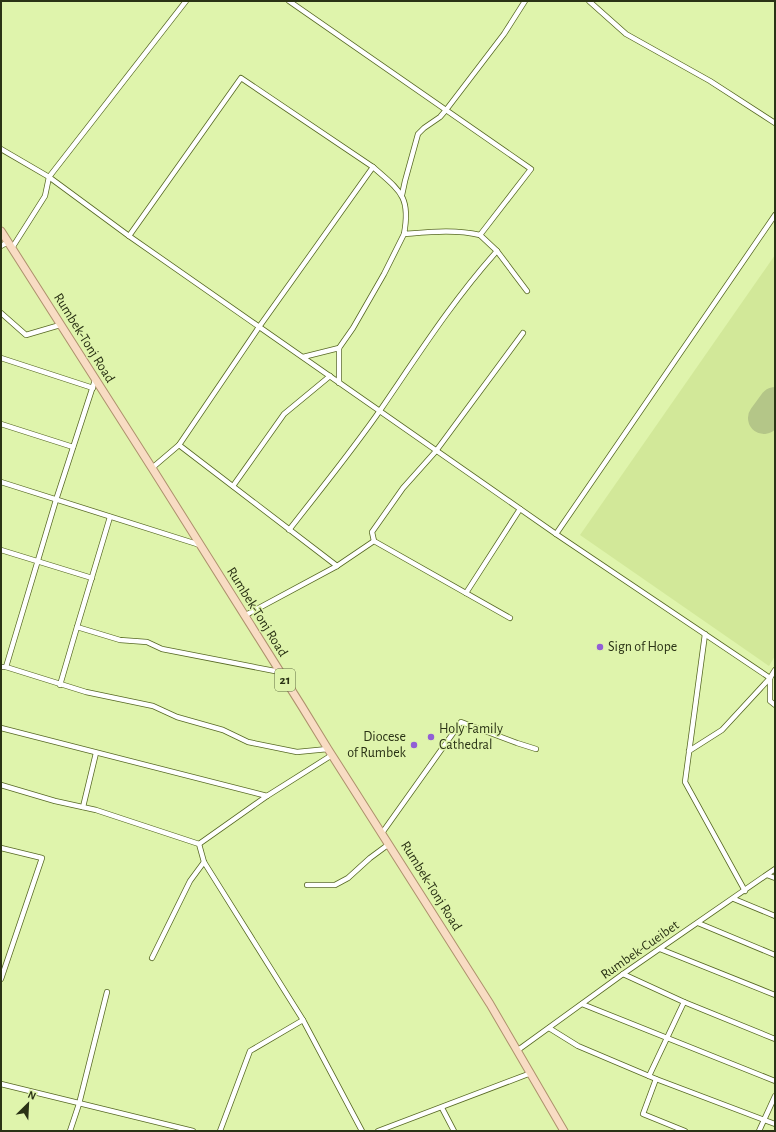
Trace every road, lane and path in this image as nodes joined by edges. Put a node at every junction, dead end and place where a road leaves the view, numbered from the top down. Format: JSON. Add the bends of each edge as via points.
{"nodes":[{"id":1,"x":186,"y":1,"type":"edge"},
{"id":2,"x":289,"y":1,"type":"edge"},
{"id":3,"x":526,"y":1,"type":"edge"},
{"id":4,"x":589,"y":1,"type":"edge"},
{"id":5,"x":446,"y":110,"type":"junction"},
{"id":6,"x":775,"y":123,"type":"edge"},
{"id":7,"x":1,"y":149,"type":"edge"},
{"id":8,"x":373,"y":167,"type":"junction"},
{"id":9,"x":49,"y":177,"type":"junction"},
{"id":10,"x":402,"y":195,"type":"junction"},
{"id":11,"x":775,"y":215,"type":"edge"},
{"id":12,"x":1,"y":231,"type":"edge"},
{"id":13,"x":404,"y":234,"type":"junction"},
{"id":14,"x":480,"y":235,"type":"junction"},
{"id":15,"x":129,"y":236,"type":"junction"},
{"id":16,"x":8,"y":242,"type":"junction"},
{"id":17,"x":1,"y":246,"type":"edge"},
{"id":18,"x":12,"y":248,"type":"junction"},
{"id":19,"x":497,"y":251,"type":"junction"},
{"id":20,"x":527,"y":291,"type":"dead end"},
{"id":21,"x":1,"y":313,"type":"edge"},
{"id":22,"x":60,"y":325,"type":"junction"},
{"id":23,"x":259,"y":327,"type":"junction"},
{"id":24,"x":523,"y":333,"type":"dead end"},
{"id":25,"x":339,"y":348,"type":"junction"},
{"id":26,"x":303,"y":357,"type":"junction"},
{"id":27,"x":1,"y":358,"type":"edge"},
{"id":28,"x":330,"y":376,"type":"junction"},
{"id":29,"x":95,"y":380,"type":"junction"},
{"id":30,"x":339,"y":383,"type":"junction"},
{"id":31,"x":93,"y":388,"type":"junction"},
{"id":32,"x":380,"y":411,"type":"junction"},
{"id":33,"x":1,"y":424,"type":"edge"},
{"id":34,"x":179,"y":445,"type":"junction"},
{"id":35,"x":73,"y":447,"type":"junction"},
{"id":36,"x":436,"y":451,"type":"junction"},
{"id":37,"x":152,"y":468,"type":"junction"},
{"id":38,"x":1,"y":482,"type":"edge"},
{"id":39,"x":233,"y":486,"type":"junction"},
{"id":40,"x":56,"y":500,"type":"junction"},
{"id":41,"x":520,"y":509,"type":"junction"},
{"id":42,"x":110,"y":517,"type":"junction"},
{"id":43,"x":289,"y":530,"type":"junction"},
{"id":44,"x":556,"y":534,"type":"junction"},
{"id":45,"x":374,"y":541,"type":"junction"},
{"id":46,"x":200,"y":545,"type":"junction"},
{"id":47,"x":1,"y":550,"type":"edge"},
{"id":48,"x":37,"y":562,"type":"junction"},
{"id":49,"x":337,"y":566,"type":"junction"},
{"id":50,"x":92,"y":578,"type":"junction"},
{"id":51,"x":466,"y":593,"type":"junction"},
{"id":52,"x":244,"y":616,"type":"junction"},
{"id":53,"x":510,"y":618,"type":"dead end"},
{"id":54,"x":76,"y":627,"type":"junction"},
{"id":55,"x":704,"y":634,"type":"junction"},
{"id":56,"x":3,"y":667,"type":"edge"},
{"id":57,"x":775,"y":670,"type":"edge"},
{"id":58,"x":280,"y":672,"type":"junction"},
{"id":59,"x":770,"y":678,"type":"junction"},
{"id":60,"x":60,"y":685,"type":"junction"},
{"id":61,"x":775,"y":705,"type":"edge"},
{"id":62,"x":1,"y":728,"type":"edge"},
{"id":63,"x":328,"y":749,"type":"junction"},
{"id":64,"x":536,"y":749,"type":"dead end"},
{"id":65,"x":689,"y":751,"type":"junction"},
{"id":66,"x":96,"y":753,"type":"junction"},
{"id":67,"x":332,"y":755,"type":"junction"},
{"id":68,"x":1,"y":785,"type":"edge"},
{"id":69,"x":267,"y":796,"type":"junction"},
{"id":70,"x":83,"y":807,"type":"junction"},
{"id":71,"x":382,"y":833,"type":"junction"},
{"id":72,"x":199,"y":844,"type":"junction"},
{"id":73,"x":389,"y":844,"type":"junction"},
{"id":74,"x":1,"y":848,"type":"edge"},
{"id":75,"x":204,"y":862,"type":"junction"},
{"id":76,"x":775,"y":869,"type":"edge"},
{"id":77,"x":767,"y":875,"type":"junction"},
{"id":78,"x":775,"y":878,"type":"edge"},
{"id":79,"x":307,"y":885,"type":"dead end"},
{"id":80,"x":745,"y":891,"type":"junction"},
{"id":81,"x":734,"y":899,"type":"junction"},
{"id":82,"x":775,"y":916,"type":"edge"},
{"id":83,"x":698,"y":923,"type":"junction"},
{"id":84,"x":660,"y":949,"type":"junction"},
{"id":85,"x":775,"y":955,"type":"edge"},
{"id":86,"x":152,"y":958,"type":"dead end"},
{"id":87,"x":623,"y":974,"type":"junction"},
{"id":88,"x":1,"y":977,"type":"edge"},
{"id":89,"x":107,"y":992,"type":"dead end"},
{"id":90,"x":775,"y":995,"type":"edge"},
{"id":91,"x":684,"y":1002,"type":"junction"},
{"id":92,"x":582,"y":1004,"type":"junction"},
{"id":93,"x":303,"y":1020,"type":"junction"},
{"id":94,"x":549,"y":1028,"type":"junction"},
{"id":95,"x":667,"y":1038,"type":"junction"},
{"id":96,"x":775,"y":1039,"type":"edge"},
{"id":97,"x":518,"y":1050,"type":"junction"},
{"id":98,"x":531,"y":1074,"type":"junction"},
{"id":99,"x":649,"y":1076,"type":"junction"},
{"id":100,"x":656,"y":1079,"type":"junction"},
{"id":101,"x":775,"y":1081,"type":"edge"},
{"id":102,"x":1,"y":1084,"type":"edge"},
{"id":103,"x":775,"y":1096,"type":"edge"},
{"id":104,"x":79,"y":1104,"type":"junction"},
{"id":105,"x":442,"y":1108,"type":"junction"},
{"id":106,"x":764,"y":1119,"type":"junction"},
{"id":107,"x":775,"y":1124,"type":"edge"},
{"id":108,"x":70,"y":1131,"type":"edge"},
{"id":109,"x":193,"y":1131,"type":"edge"},
{"id":110,"x":220,"y":1131,"type":"edge"},
{"id":111,"x":361,"y":1131,"type":"edge"},
{"id":112,"x":378,"y":1131,"type":"edge"},
{"id":113,"x":454,"y":1131,"type":"edge"},
{"id":114,"x":564,"y":1131,"type":"edge"},
{"id":115,"x":685,"y":1131,"type":"edge"},
{"id":116,"x":759,"y":1131,"type":"edge"}],
"edges":[{"from":1,"to":9,"type":"street"},
{"from":2,"to":5,"type":"street"},
{"from":3,"to":5,"type":"street"},
{"from":4,"to":6,"type":"street","via":[[626,34],[710,81]]},
{"from":5,"to":10,"type":"street","via":[[418,134]]},
{"from":5,"to":14,"type":"street","via":[[531,169]]},
{"from":7,"to":9,"type":"street"},
{"from":8,"to":10,"type":"street"},
{"from":8,"to":15,"type":"street","via":[[242,78]]},
{"from":8,"to":23,"type":"street"},
{"from":9,"to":15,"type":"street"},
{"from":9,"to":18,"type":"street","via":[[45,196]]},
{"from":10,"to":13,"type":"street","via":[[407,216]]},
{"from":11,"to":44,"type":"street"},
{"from":12,"to":16,"type":"main road","name":"Rumbek-Tonj Road","number":"21"},
{"from":13,"to":14,"type":"street","via":[[439,232]]},
{"from":13,"to":25,"type":"street","via":[[384,274]]},
{"from":14,"to":19,"type":"street"},
{"from":15,"to":23,"type":"street"},
{"from":16,"to":17,"type":"street"},
{"from":16,"to":18,"type":"main road","name":"Rumbek-Tonj Road","number":"21"},
{"from":18,"to":22,"type":"main road","name":"Rumbek-Tonj Road","number":"21"},
{"from":19,"to":20,"type":"street"},
{"from":19,"to":32,"type":"street","via":[[474,277],[427,341]]},
{"from":21,"to":22,"type":"street","via":[[26,335]]},
{"from":22,"to":29,"type":"main road","name":"Rumbek-Tonj Road","number":"21"},
{"from":23,"to":26,"type":"street"},
{"from":23,"to":34,"type":"street"},
{"from":24,"to":36,"type":"street"},
{"from":25,"to":26,"type":"street"},
{"from":25,"to":30,"type":"street"},
{"from":26,"to":28,"type":"street"},
{"from":27,"to":31,"type":"street"},
{"from":28,"to":30,"type":"street"},
{"from":28,"to":39,"type":"street","via":[[284,414]]},
{"from":29,"to":31,"type":"street"},
{"from":29,"to":37,"type":"main road","name":"Rumbek-Tonj Road","number":"21"},
{"from":30,"to":32,"type":"street"},
{"from":31,"to":35,"type":"street"},
{"from":32,"to":36,"type":"street"},
{"from":32,"to":43,"type":"street"},
{"from":33,"to":35,"type":"street"},
{"from":34,"to":37,"type":"street"},
{"from":34,"to":39,"type":"street"},
{"from":35,"to":40,"type":"street"},
{"from":36,"to":41,"type":"street"},
{"from":36,"to":45,"type":"street","via":[[403,488],[372,532]]},
{"from":37,"to":46,"type":"main road","name":"Rumbek-Tonj Road","number":"21"},
{"from":38,"to":40,"type":"street"},
{"from":39,"to":43,"type":"street"},
{"from":40,"to":42,"type":"street"},
{"from":40,"to":48,"type":"street"},
{"from":41,"to":44,"type":"street"},
{"from":41,"to":51,"type":"street"},
{"from":42,"to":46,"type":"street"},
{"from":42,"to":50,"type":"street"},
{"from":43,"to":49,"type":"street"},
{"from":44,"to":55,"type":"street"},
{"from":45,"to":49,"type":"street"},
{"from":45,"to":51,"type":"street"},
{"from":46,"to":52,"type":"main road","name":"Rumbek-Tonj Road","number":"21"},
{"from":47,"to":48,"type":"street"},
{"from":48,"to":50,"type":"street"},
{"from":48,"to":56,"type":"street"},
{"from":49,"to":52,"type":"street"},
{"from":50,"to":54,"type":"street"},
{"from":51,"to":53,"type":"street"},
{"from":52,"to":58,"type":"main road","name":"Rumbek-Tonj Road","number":"21"},
{"from":54,"to":58,"type":"street","via":[[120,640],[147,642],[162,649]]},
{"from":54,"to":60,"type":"street"},
{"from":55,"to":59,"type":"street"},
{"from":55,"to":65,"type":"street"},
{"from":56,"to":60,"type":"street"},
{"from":57,"to":59,"type":"street"},
{"from":58,"to":63,"type":"main road","name":"Rumbek-Tonj Road","number":"21"},
{"from":59,"to":61,"type":"street","via":[[770,701]]},
{"from":59,"to":65,"type":"street","via":[[722,730]]},
{"from":60,"to":63,"type":"street","via":[[153,706],[177,717],[223,730],[248,742],[297,752]]},
{"from":62,"to":66,"type":"street"},
{"from":63,"to":67,"type":"main road","name":"Rumbek-Tonj Road","number":"21"},
{"from":64,"to":71,"type":"street","via":[[461,722]]},
{"from":65,"to":80,"type":"street","via":[[685,782]]},
{"from":66,"to":69,"type":"street"},
{"from":66,"to":70,"type":"street"},
{"from":67,"to":69,"type":"street"},
{"from":67,"to":71,"type":"main road","name":"Rumbek-Tonj Road","number":"21"},
{"from":68,"to":70,"type":"street"},
{"from":69,"to":72,"type":"street"},
{"from":70,"to":72,"type":"street"},
{"from":71,"to":73,"type":"main road","name":"Rumbek-Tonj Road","number":"21"},
{"from":72,"to":75,"type":"street"},
{"from":73,"to":79,"type":"street","via":[[348,878],[335,885]]},
{"from":73,"to":97,"type":"main road","name":"Rumbek-Tonj Road","number":"21"},
{"from":74,"to":88,"type":"street","via":[[42,858]]},
{"from":75,"to":86,"type":"street","via":[[190,881]]},
{"from":75,"to":93,"type":"street"},
{"from":76,"to":77,"type":"street","name":"Rumbek-Cueibet"},
{"from":77,"to":78,"type":"street"},
{"from":77,"to":80,"type":"street","name":"Rumbek-Cueibet"},
{"from":80,"to":81,"type":"street","name":"Rumbek-Cueibet"},
{"from":81,"to":82,"type":"street"},
{"from":81,"to":83,"type":"street","name":"Rumbek-Cueibet"},
{"from":83,"to":84,"type":"street","name":"Rumbek-Cueibet"},
{"from":83,"to":85,"type":"street"},
{"from":84,"to":87,"type":"street","name":"Rumbek-Cueibet"},
{"from":84,"to":90,"type":"street"},
{"from":87,"to":91,"type":"street"},
{"from":87,"to":92,"type":"street","name":"Rumbek-Cueibet"},
{"from":89,"to":104,"type":"street"},
{"from":91,"to":95,"type":"street"},
{"from":91,"to":96,"type":"street"},
{"from":92,"to":94,"type":"street","name":"Rumbek-Cueibet"},
{"from":92,"to":95,"type":"street"},
{"from":93,"to":110,"type":"street","via":[[250,1051]]},
{"from":93,"to":111,"type":"street"},
{"from":94,"to":97,"type":"street","name":"Rumbek-Cueibet"},
{"from":94,"to":99,"type":"street","via":[[578,1046]]},
{"from":95,"to":99,"type":"street"},
{"from":95,"to":101,"type":"street"},
{"from":97,"to":98,"type":"main road","name":"Rumbek-Tonj Road","number":"21"},
{"from":98,"to":105,"type":"street"},
{"from":98,"to":114,"type":"main road","name":"Rumbek-Tonj Road","number":"21"},
{"from":99,"to":100,"type":"street"},
{"from":100,"to":106,"type":"street"},
{"from":100,"to":115,"type":"street","via":[[643,1114]]},
{"from":102,"to":104,"type":"street"},
{"from":103,"to":106,"type":"street"},
{"from":104,"to":108,"type":"street"},
{"from":104,"to":109,"type":"street"},
{"from":105,"to":112,"type":"street"},
{"from":105,"to":113,"type":"street"},
{"from":106,"to":107,"type":"street"},
{"from":106,"to":116,"type":"street"}]}
